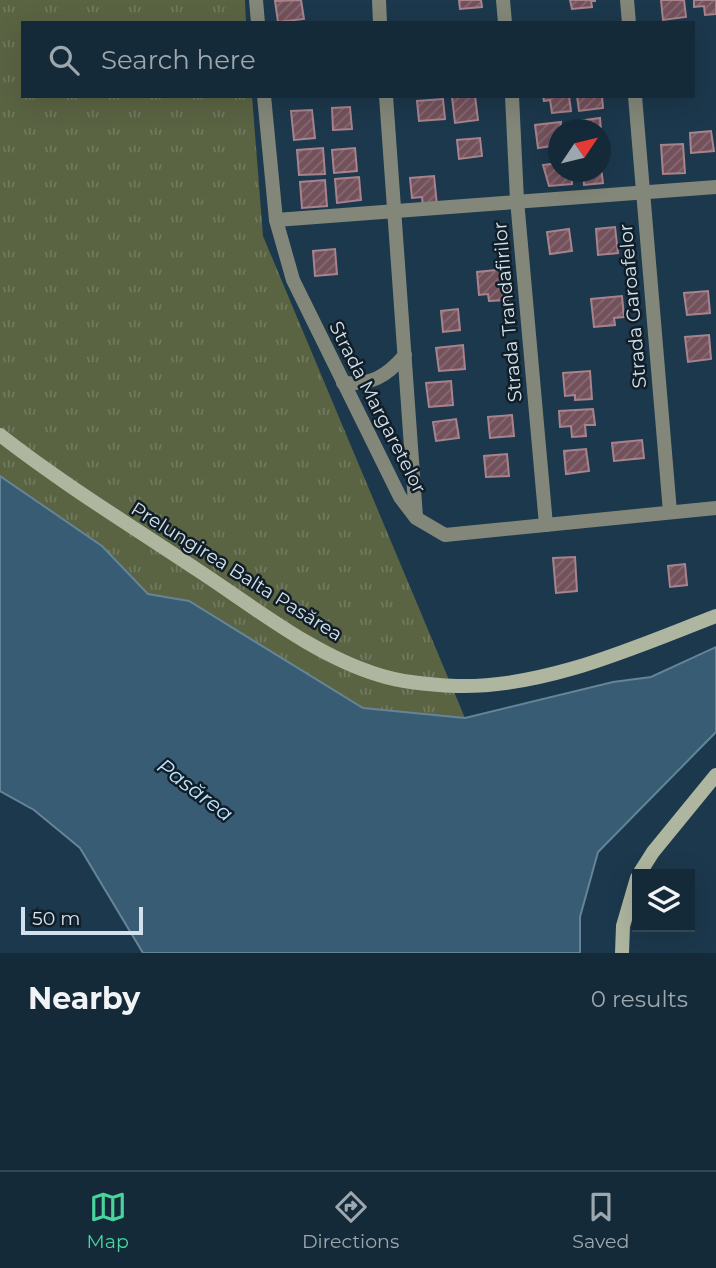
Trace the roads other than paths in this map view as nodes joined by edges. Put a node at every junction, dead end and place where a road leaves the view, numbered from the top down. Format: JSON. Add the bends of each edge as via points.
{"nodes":[{"id":1,"x":256,"y":0,"type":"edge"},
{"id":2,"x":379,"y":0,"type":"edge"},
{"id":3,"x":503,"y":0,"type":"edge"},
{"id":4,"x":627,"y":0,"type":"edge"},
{"id":5,"x":258,"y":21,"type":"edge"},
{"id":6,"x":380,"y":21,"type":"edge"},
{"id":7,"x":505,"y":21,"type":"edge"},
{"id":8,"x":629,"y":21,"type":"edge"},
{"id":9,"x":264,"y":98,"type":"edge"},
{"id":10,"x":386,"y":98,"type":"edge"},
{"id":11,"x":512,"y":98,"type":"edge"},
{"id":12,"x":635,"y":98,"type":"edge"},
{"id":13,"x":716,"y":187,"type":"edge"},
{"id":14,"x":642,"y":191,"type":"junction"},
{"id":15,"x":517,"y":200,"type":"junction"},
{"id":16,"x":394,"y":211,"type":"junction"},
{"id":17,"x":276,"y":220,"type":"junction"},
{"id":18,"x":405,"y":355,"type":"junction"},
{"id":19,"x":343,"y":383,"type":"junction"},
{"id":20,"x":0,"y":435,"type":"edge"},
{"id":21,"x":716,"y":508,"type":"edge"},
{"id":22,"x":670,"y":512,"type":"junction"},
{"id":23,"x":416,"y":519,"type":"junction"},
{"id":24,"x":545,"y":525,"type":"junction"},
{"id":25,"x":716,"y":616,"type":"edge"},
{"id":26,"x":716,"y":775,"type":"edge"},
{"id":27,"x":642,"y":869,"type":"edge"},
{"id":28,"x":632,"y":896,"type":"edge"},
{"id":29,"x":622,"y":953,"type":"edge"}],
"edges":[{"from":1,"to":5,"type":"street"},
{"from":2,"to":6,"type":"street"},
{"from":3,"to":7,"type":"street"},
{"from":4,"to":8,"type":"street"},
{"from":9,"to":17,"type":"street","name":"Strada Margaretelor"},
{"from":10,"to":16,"type":"street"},
{"from":11,"to":15,"type":"street","name":"Strada Trandafirilor"},
{"from":12,"to":14,"type":"street","name":"Strada Garoafelor"},
{"from":13,"to":14,"type":"street"},
{"from":14,"to":15,"type":"street"},
{"from":14,"to":22,"type":"street","name":"Strada Garoafelor"},
{"from":15,"to":16,"type":"street"},
{"from":15,"to":24,"type":"street","name":"Strada Trandafirilor"},
{"from":16,"to":17,"type":"street"},
{"from":16,"to":18,"type":"street"},
{"from":17,"to":19,"type":"street","name":"Strada Margaretelor","via":[[293,280]]},
{"from":18,"to":19,"type":"street","via":[[379,380]]},
{"from":18,"to":23,"type":"street"},
{"from":19,"to":23,"type":"street","name":"Strada Margaretelor"},
{"from":20,"to":25,"type":"street","name":"Prelungirea Balta Pasărea","via":[[264,613],[341,659],[379,675],[421,684],[509,682],[626,651]]},
{"from":21,"to":22,"type":"street","name":"Strada Margaretelor"},
{"from":22,"to":24,"type":"street","name":"Strada Margaretelor"},
{"from":23,"to":24,"type":"street","name":"Strada Margaretelor","via":[[445,535]]},
{"from":26,"to":27,"type":"street"},
{"from":28,"to":29,"type":"street","via":[[623,926]]}]}
